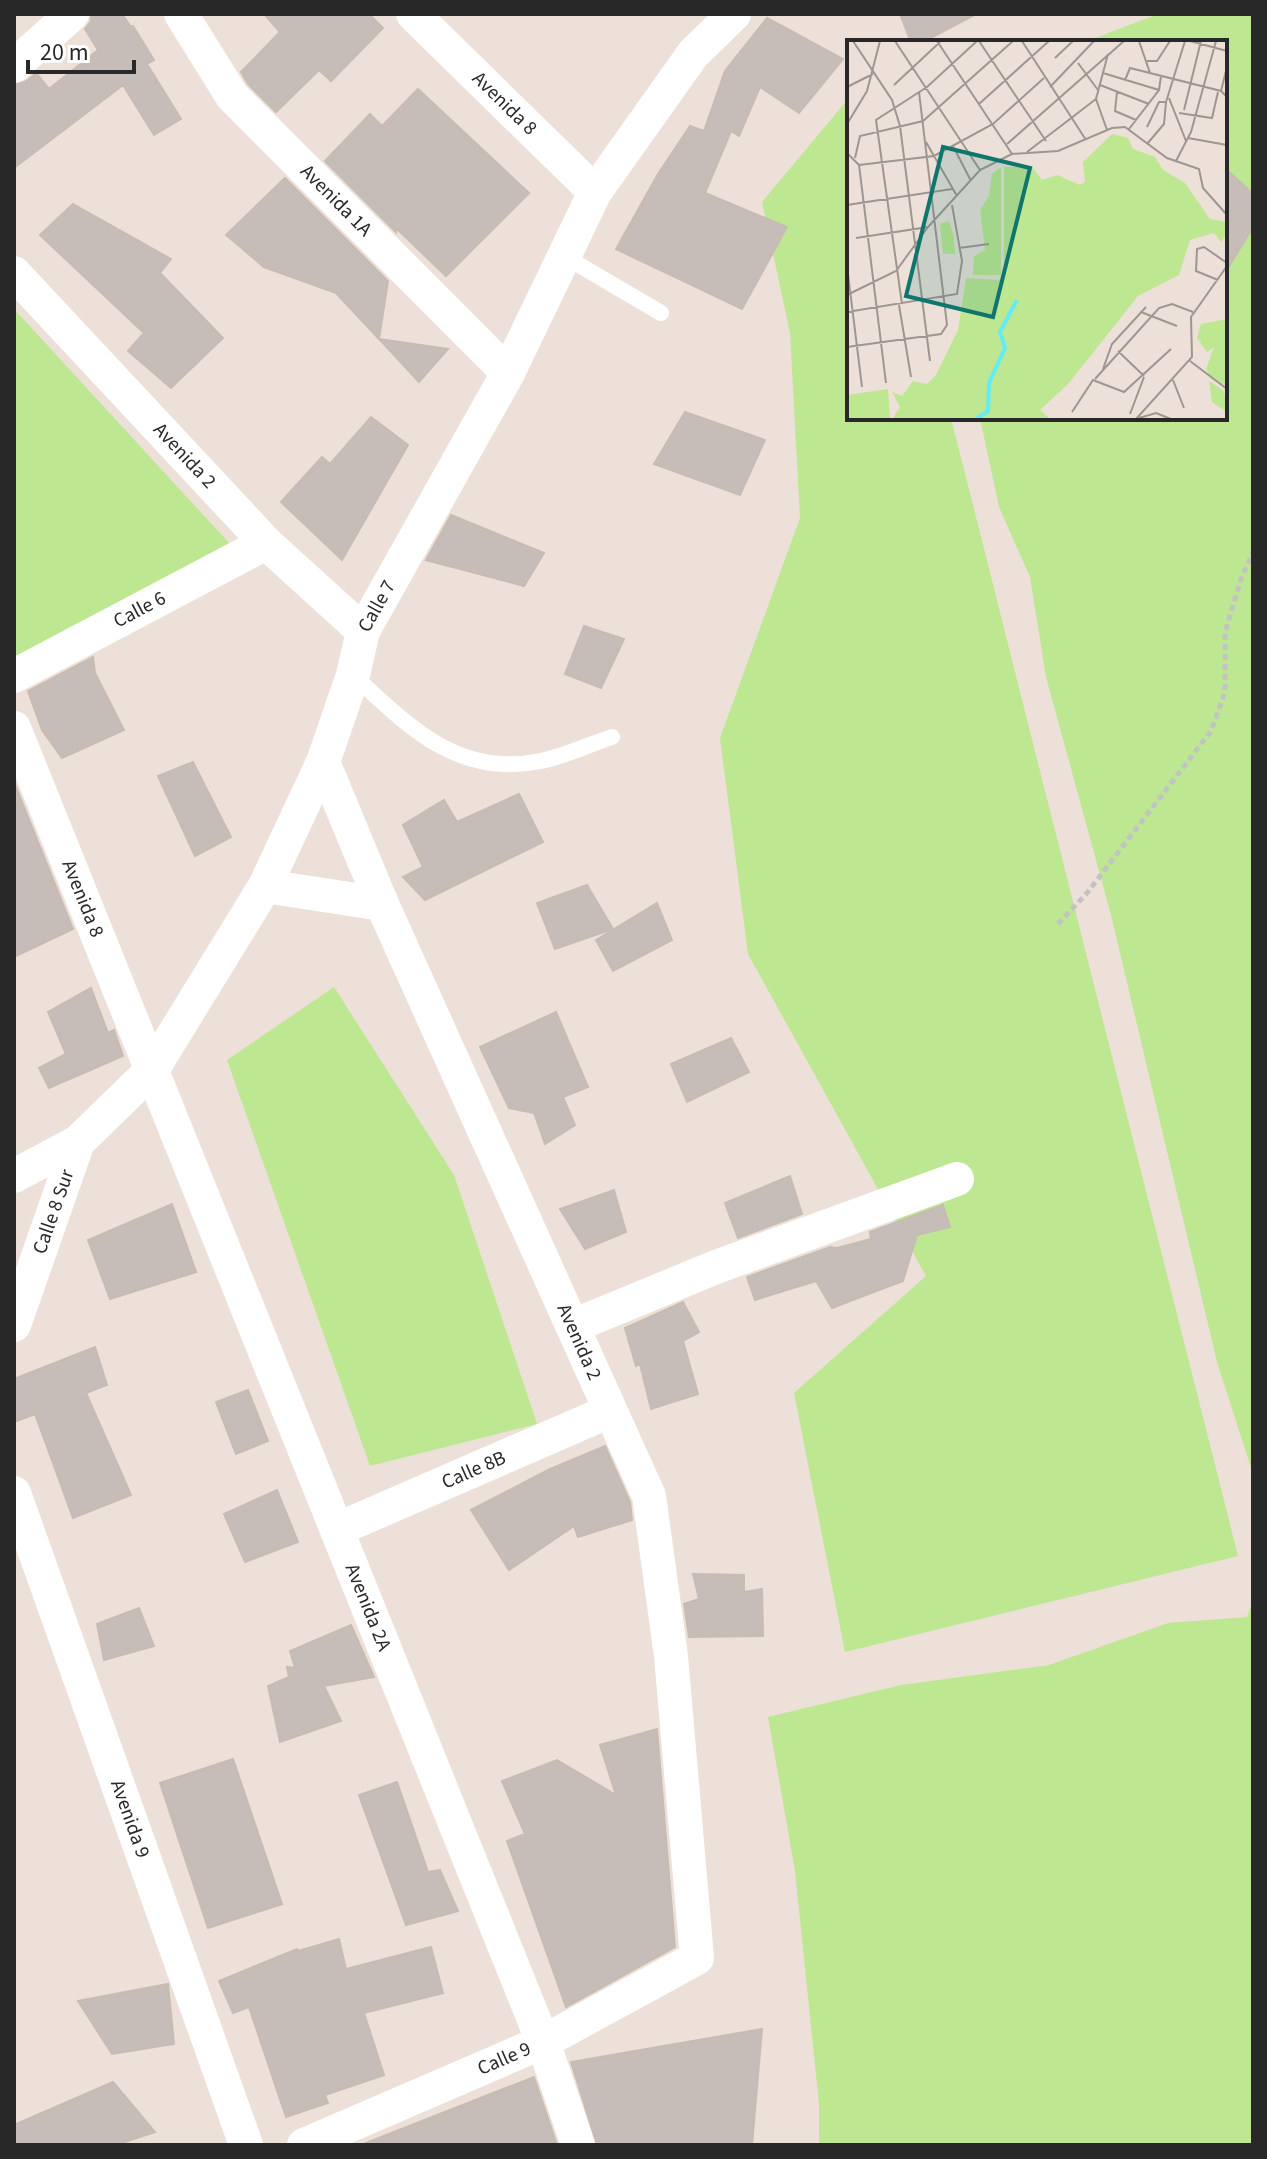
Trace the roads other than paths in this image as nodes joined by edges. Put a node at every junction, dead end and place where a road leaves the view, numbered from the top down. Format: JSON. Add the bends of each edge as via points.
{"nodes":[{"id":1,"x":72,"y":14,"type":"edge"},
{"id":2,"x":181,"y":14,"type":"edge"},
{"id":3,"x":413,"y":14,"type":"edge"},
{"id":4,"x":734,"y":14,"type":"edge"},
{"id":5,"x":14,"y":66,"type":"edge"},
{"id":6,"x":595,"y":192,"type":"junction"},
{"id":7,"x":564,"y":256,"type":"junction"},
{"id":8,"x":14,"y":273,"type":"edge"},
{"id":9,"x":661,"y":313,"type":"dead end"},
{"id":10,"x":508,"y":373,"type":"junction"},
{"id":11,"x":266,"y":543,"type":"junction"},
{"id":12,"x":363,"y":631,"type":"junction"},
{"id":13,"x":353,"y":675,"type":"junction"},
{"id":14,"x":14,"y":676,"type":"edge"},
{"id":15,"x":14,"y":728,"type":"edge"},
{"id":16,"x":612,"y":737,"type":"dead end"},
{"id":17,"x":323,"y":762,"type":"junction"},
{"id":18,"x":265,"y":886,"type":"junction"},
{"id":19,"x":382,"y":904,"type":"junction"},
{"id":20,"x":152,"y":1070,"type":"junction"},
{"id":21,"x":78,"y":1142,"type":"junction"},
{"id":22,"x":14,"y":1176,"type":"edge"},
{"id":23,"x":957,"y":1179,"type":"dead end"},
{"id":24,"x":14,"y":1325,"type":"edge"},
{"id":25,"x":573,"y":1326,"type":"junction"},
{"id":26,"x":610,"y":1411,"type":"junction"},
{"id":27,"x":14,"y":1493,"type":"edge"},
{"id":28,"x":338,"y":1529,"type":"junction"},
{"id":29,"x":697,"y":1958,"type":"joint"},
{"id":30,"x":543,"y":2042,"type":"junction"},
{"id":31,"x":246,"y":2145,"type":"edge"},
{"id":32,"x":304,"y":2145,"type":"edge"},
{"id":33,"x":578,"y":2145,"type":"edge"}],
"edges":[{"from":1,"to":5,"type":"street"},
{"from":2,"to":10,"type":"street","name":"Avenida 1A","via":[[232,96]]},
{"from":3,"to":6,"type":"street","name":"Avenida 8"},
{"from":4,"to":6,"type":"street","name":"Calle 7","via":[[693,54]]},
{"from":6,"to":7,"type":"street","name":"Calle 7"},
{"from":7,"to":9,"type":"lane"},
{"from":7,"to":10,"type":"street","name":"Calle 7"},
{"from":8,"to":11,"type":"street","name":"Avenida 2"},
{"from":10,"to":12,"type":"street","name":"Calle 7"},
{"from":11,"to":12,"type":"street","name":"Avenida 2"},
{"from":11,"to":14,"type":"street","name":"Calle 6"},
{"from":12,"to":13,"type":"street","name":"Calle 7"},
{"from":13,"to":16,"type":"lane","via":[[445,750],[481,764],[540,761]]},
{"from":13,"to":17,"type":"street","name":"Calle 7"},
{"from":15,"to":20,"type":"street","name":"Avenida 8"},
{"from":17,"to":18,"type":"street","name":"Calle 7"},
{"from":17,"to":19,"type":"street","name":"Avenida 2"},
{"from":18,"to":19,"type":"street"},
{"from":18,"to":20,"type":"street","name":"Calle 7"},
{"from":19,"to":25,"type":"street","name":"Avenida 2"},
{"from":20,"to":21,"type":"street","name":"Calle 7"},
{"from":20,"to":28,"type":"street","name":"Avenida 2A"},
{"from":21,"to":22,"type":"street","name":"Calle 7"},
{"from":21,"to":24,"type":"street","name":"Calle 8 Sur"},
{"from":23,"to":25,"type":"street"},
{"from":25,"to":26,"type":"street","name":"Avenida 2"},
{"from":26,"to":28,"type":"street","name":"Calle 8B"},
{"from":26,"to":29,"type":"street","name":"Avenida 2","via":[[649,1496],[671,1656]]},
{"from":27,"to":31,"type":"street","name":"Avenida 9"},
{"from":28,"to":30,"type":"street","name":"Avenida 2A"},
{"from":29,"to":30,"type":"street","name":"Calle 9"},
{"from":30,"to":32,"type":"street","name":"Calle 9"},
{"from":30,"to":33,"type":"street","name":"Avenida 2A"}]}
